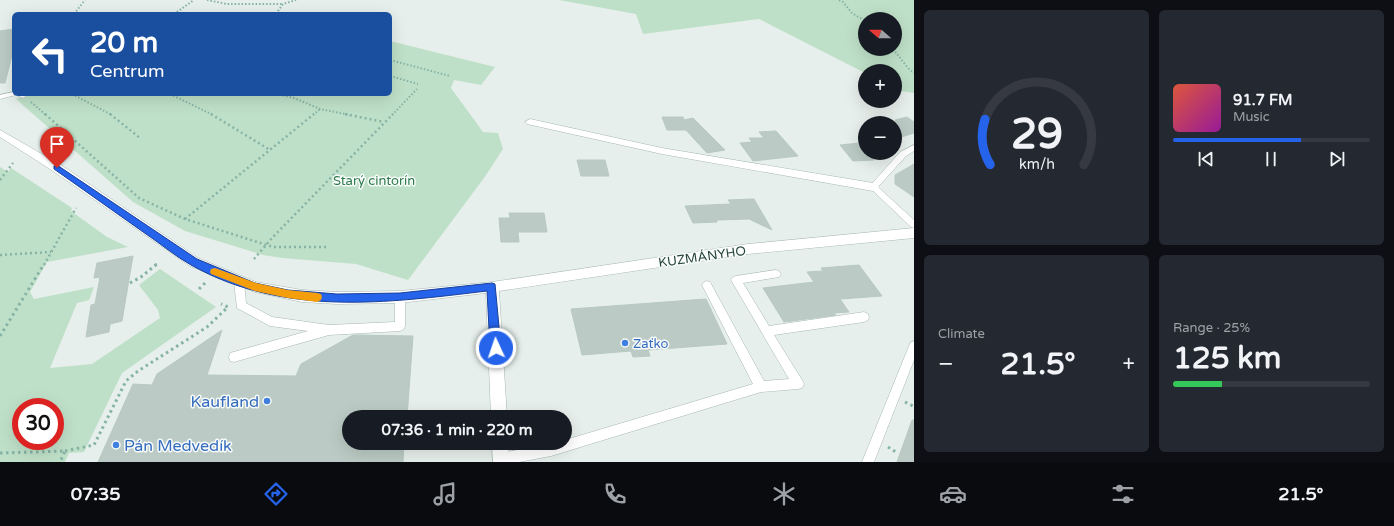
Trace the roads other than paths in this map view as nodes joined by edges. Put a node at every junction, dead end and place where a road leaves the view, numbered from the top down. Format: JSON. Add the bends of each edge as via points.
{"nodes":[{"id":1,"x":12,"y":94,"type":"edge"},
{"id":2,"x":0,"y":97,"type":"edge"},
{"id":3,"x":530,"y":122,"type":"dead end"},
{"id":4,"x":0,"y":132,"type":"edge"},
{"id":5,"x":914,"y":148,"type":"edge"},
{"id":6,"x":873,"y":187,"type":"junction"},
{"id":7,"x":914,"y":225,"type":"edge"},
{"id":8,"x":914,"y":233,"type":"edge"},
{"id":9,"x":776,"y":274,"type":"dead end"},
{"id":10,"x":239,"y":282,"type":"junction"},
{"id":11,"x":707,"y":285,"type":"dead end"},
{"id":12,"x":492,"y":287,"type":"junction"},
{"id":13,"x":400,"y":297,"type":"junction"},
{"id":14,"x":864,"y":317,"type":"dead end"},
{"id":15,"x":329,"y":330,"type":"junction"},
{"id":16,"x":766,"y":332,"type":"junction"},
{"id":17,"x":914,"y":346,"type":"edge"},
{"id":18,"x":234,"y":358,"type":"dead end"},
{"id":19,"x":761,"y":387,"type":"junction"},
{"id":20,"x":499,"y":410,"type":"edge"},
{"id":21,"x":501,"y":455,"type":"edge"},
{"id":22,"x":868,"y":462,"type":"edge"}],
"edges":[{"from":1,"to":2,"type":"lane"},
{"from":3,"to":6,"type":"street","via":[[662,151]]},
{"from":4,"to":10,"type":"street","name":"KUZMÁNYHO","via":[[194,262]]},
{"from":5,"to":6,"type":"lane","via":[[903,154]]},
{"from":6,"to":7,"type":"lane"},
{"from":8,"to":12,"type":"street","name":"KUZMÁNYHO","via":[[748,249]]},
{"from":9,"to":16,"type":"lane","via":[[736,280]]},
{"from":10,"to":13,"type":"street","name":"KUZMÁNYHO","via":[[288,294],[314,297]]},
{"from":10,"to":15,"type":"lane","via":[[241,305],[270,321]]},
{"from":11,"to":19,"type":"lane"},
{"from":12,"to":13,"type":"street","name":"KUZMÁNYHO"},
{"from":12,"to":20,"type":"street"},
{"from":13,"to":15,"type":"lane","via":[[400,326]]},
{"from":14,"to":16,"type":"lane"},
{"from":15,"to":18,"type":"lane"},
{"from":16,"to":19,"type":"lane","via":[[798,384]]},
{"from":17,"to":22,"type":"lane"},
{"from":19,"to":21,"type":"lane","via":[[551,450]]}]}
